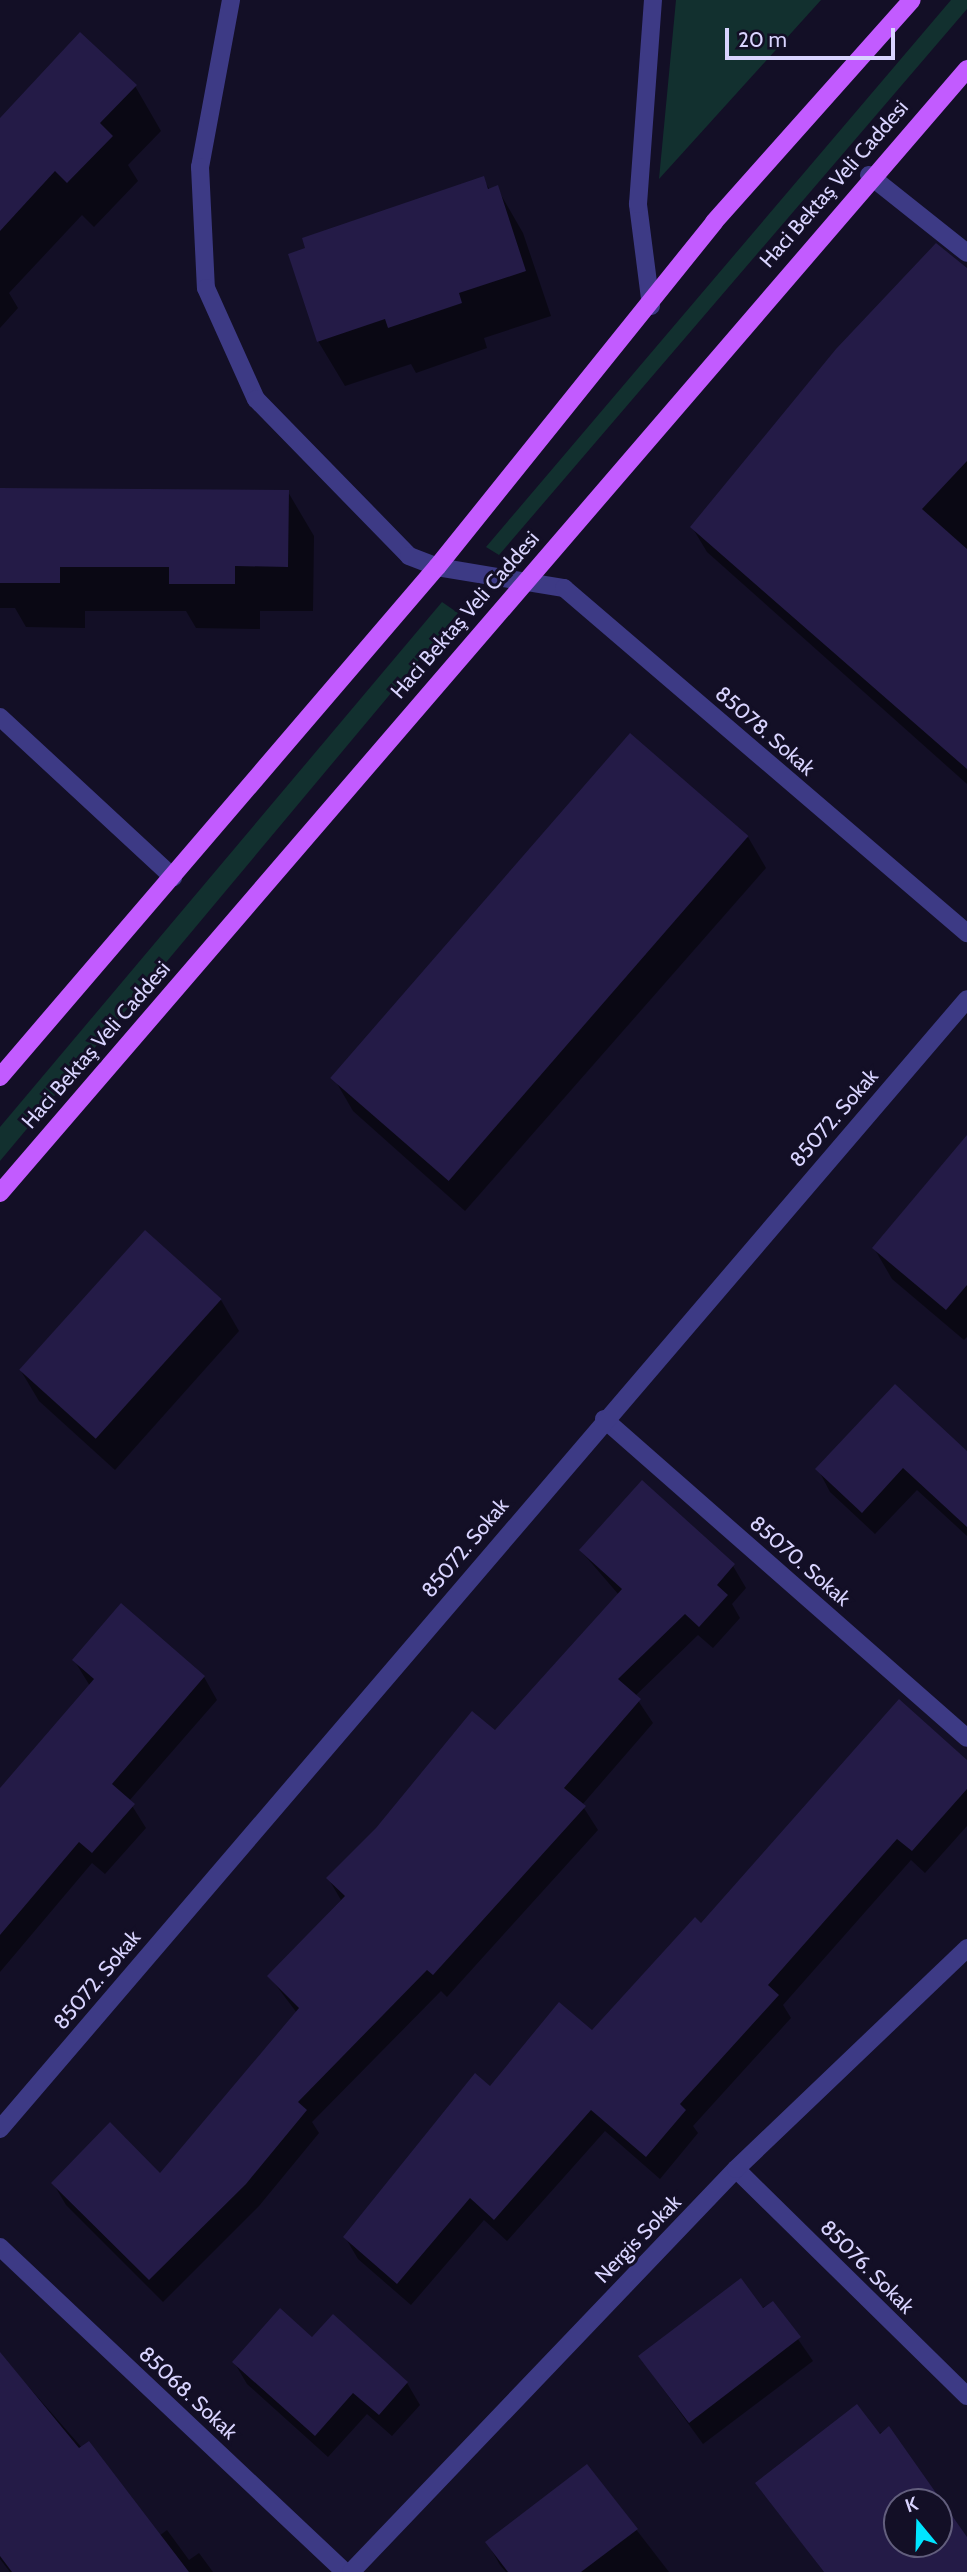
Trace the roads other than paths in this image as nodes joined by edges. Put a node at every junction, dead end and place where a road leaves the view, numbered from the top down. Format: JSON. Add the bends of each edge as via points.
{"nodes":[{"id":1,"x":231,"y":0,"type":"edge"},
{"id":2,"x":653,"y":0,"type":"edge"},
{"id":3,"x":912,"y":0,"type":"edge"},
{"id":4,"x":967,"y":69,"type":"edge"},
{"id":5,"x":869,"y":175,"type":"junction"},
{"id":6,"x":967,"y":253,"type":"edge"},
{"id":7,"x":651,"y":306,"type":"junction"},
{"id":8,"x":437,"y":567,"type":"junction"},
{"id":9,"x":524,"y":582,"type":"junction"},
{"id":10,"x":0,"y":717,"type":"edge"},
{"id":11,"x":173,"y":877,"type":"junction"},
{"id":12,"x":967,"y":933,"type":"edge"},
{"id":13,"x":967,"y":999,"type":"edge"},
{"id":14,"x":0,"y":1077,"type":"edge"},
{"id":15,"x":0,"y":1193,"type":"edge"},
{"id":16,"x":604,"y":1419,"type":"junction"},
{"id":17,"x":967,"y":1738,"type":"edge"},
{"id":18,"x":967,"y":1948,"type":"edge"},
{"id":19,"x":0,"y":2129,"type":"edge"},
{"id":20,"x":736,"y":2169,"type":"junction"},
{"id":21,"x":0,"y":2247,"type":"edge"},
{"id":22,"x":967,"y":2396,"type":"edge"},
{"id":23,"x":345,"y":2572,"type":"edge"},
{"id":24,"x":351,"y":2572,"type":"edge"}],
"edges":[{"from":1,"to":8,"type":"street","name":"85078. Sokak","via":[[200,167],[206,288],[256,399],[409,556]]},
{"from":2,"to":7,"type":"street","via":[[638,204]]},
{"from":3,"to":7,"type":"main road","via":[[714,222]]},
{"from":4,"to":5,"type":"main road","name":"Haci Bektaş Veli Caddesi"},
{"from":5,"to":6,"type":"street"},
{"from":5,"to":9,"type":"main road","name":"Haci Bektaş Veli Caddesi"},
{"from":7,"to":8,"type":"main road"},
{"from":8,"to":9,"type":"street","name":"85078. Sokak"},
{"from":8,"to":11,"type":"main road"},
{"from":9,"to":12,"type":"street","name":"85078. Sokak","via":[[564,588]]},
{"from":9,"to":15,"type":"main road","name":"Haci Bektaş Veli Caddesi"},
{"from":10,"to":11,"type":"street"},
{"from":11,"to":14,"type":"main road"},
{"from":13,"to":16,"type":"street","name":"85072. Sokak"},
{"from":16,"to":17,"type":"street","name":"85070. Sokak"},
{"from":16,"to":19,"type":"street","name":"85072. Sokak"},
{"from":18,"to":20,"type":"street","name":"Nergis Sokak"},
{"from":20,"to":22,"type":"street","name":"85076. Sokak"},
{"from":20,"to":24,"type":"street","name":"Nergis Sokak"},
{"from":21,"to":23,"type":"street","name":"85068. Sokak"}]}
